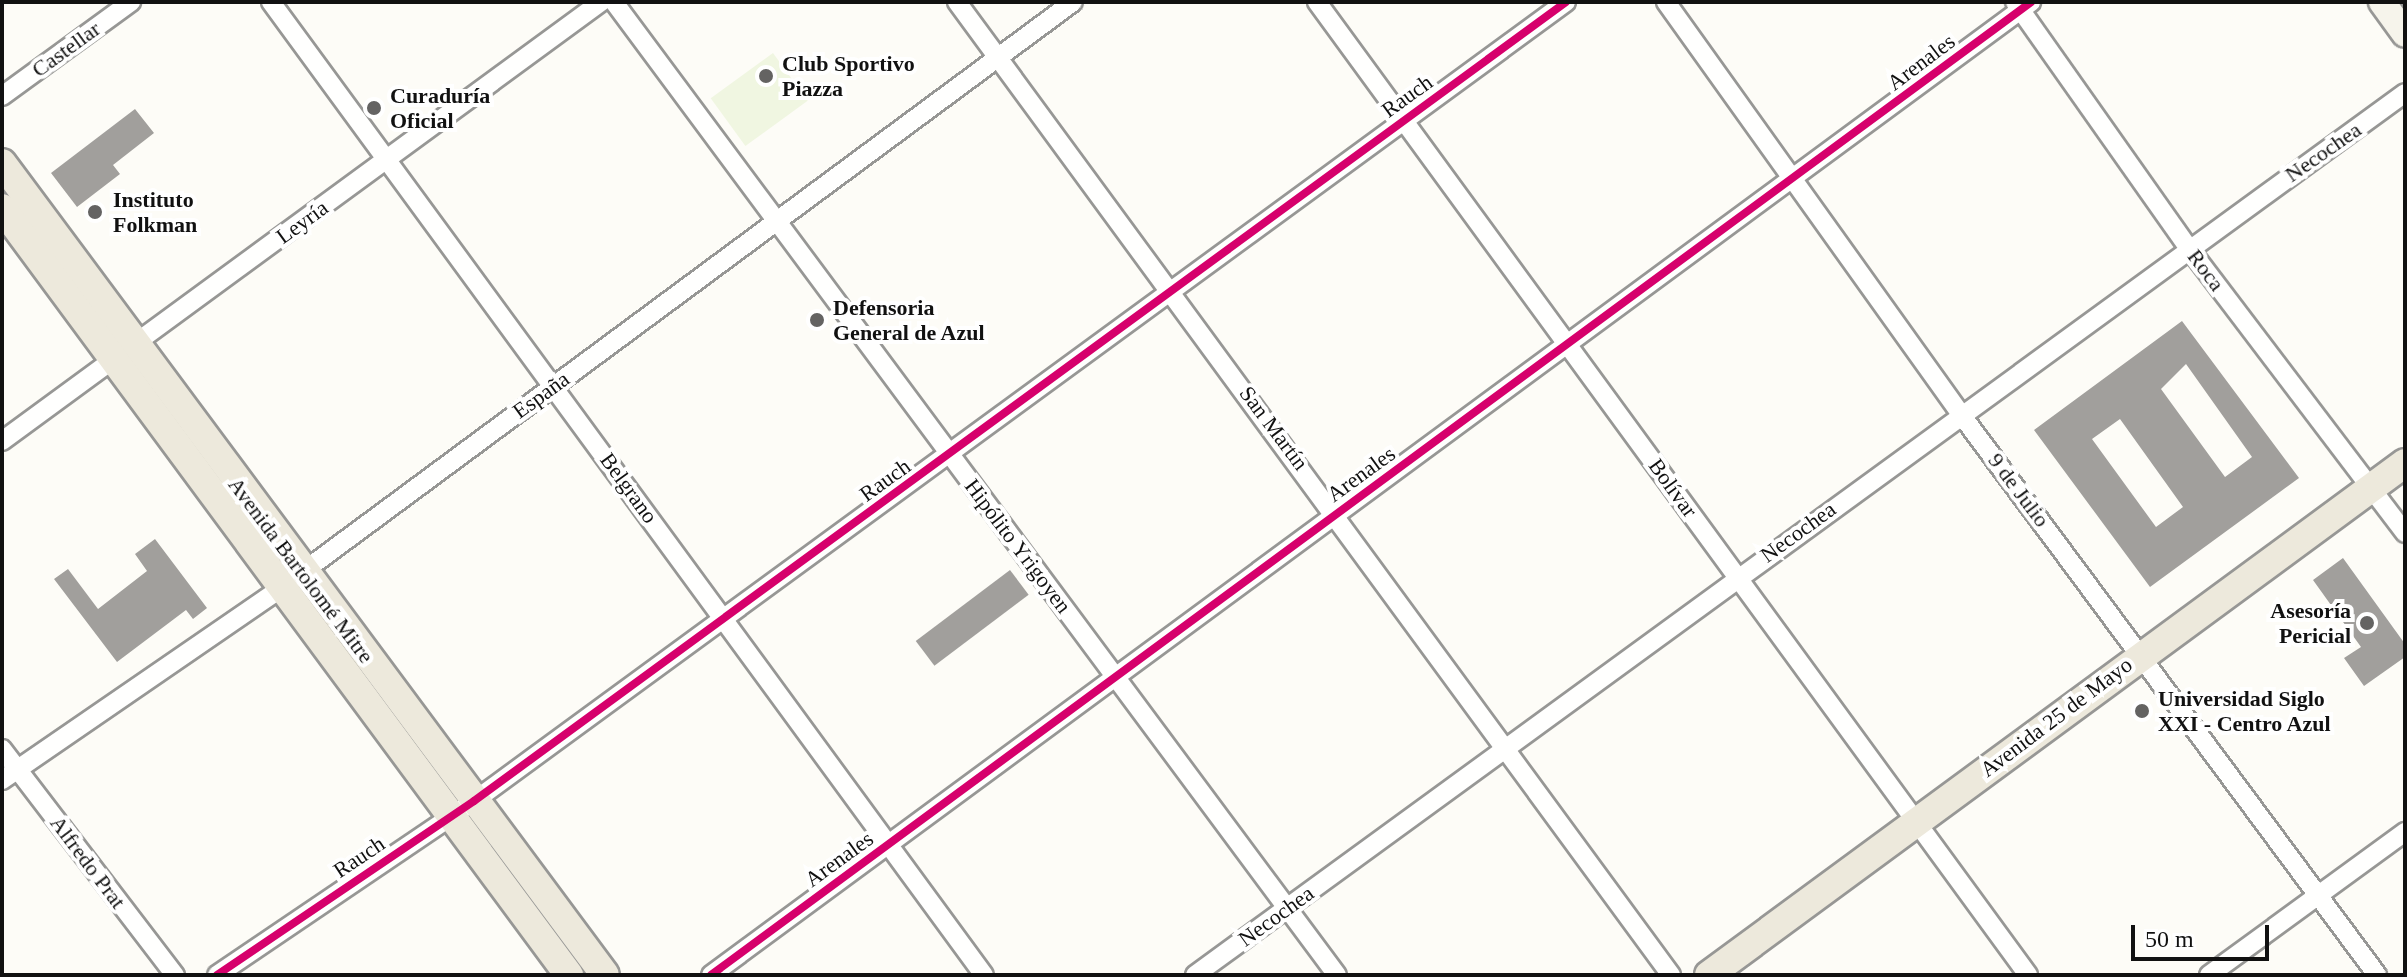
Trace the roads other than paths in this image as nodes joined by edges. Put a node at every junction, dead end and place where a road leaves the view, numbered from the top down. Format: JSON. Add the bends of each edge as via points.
{"nodes":[{"id":1,"x":131,"y":2,"type":"edge"},
{"id":2,"x":271,"y":2,"type":"edge"},
{"id":3,"x":601,"y":2,"type":"edge"},
{"id":4,"x":614,"y":2,"type":"edge"},
{"id":5,"x":957,"y":2,"type":"edge"},
{"id":6,"x":1073,"y":2,"type":"edge"},
{"id":7,"x":1317,"y":2,"type":"edge"},
{"id":8,"x":1566,"y":2,"type":"edge"},
{"id":9,"x":1666,"y":2,"type":"edge"},
{"id":10,"x":2382,"y":2,"type":"edge"},
{"id":11,"x":2022,"y":5,"type":"edge"},
{"id":12,"x":2405,"y":34,"type":"edge"},
{"id":13,"x":998,"y":58,"type":"junction"},
{"id":14,"x":2405,"y":93,"type":"edge"},
{"id":15,"x":2,"y":96,"type":"edge"},
{"id":16,"x":1404,"y":121,"type":"junction"},
{"id":17,"x":387,"y":159,"type":"junction"},
{"id":18,"x":2,"y":163,"type":"edge"},
{"id":19,"x":1796,"y":180,"type":"junction"},
{"id":20,"x":2,"y":208,"type":"edge"},
{"id":21,"x":780,"y":223,"type":"junction"},
{"id":22,"x":2188,"y":247,"type":"junction"},
{"id":23,"x":1170,"y":289,"type":"junction"},
{"id":24,"x":1569,"y":345,"type":"junction"},
{"id":25,"x":123,"y":354,"type":"junction"},
{"id":26,"x":554,"y":385,"type":"junction"},
{"id":27,"x":1960,"y":413,"type":"junction"},
{"id":28,"x":2,"y":441,"type":"edge"},
{"id":29,"x":950,"y":455,"type":"junction"},
{"id":30,"x":2405,"y":463,"type":"edge"},
{"id":31,"x":2372,"y":487,"type":"junction"},
{"id":32,"x":1337,"y":514,"type":"junction"},
{"id":33,"x":2405,"y":533,"type":"edge"},
{"id":34,"x":1738,"y":576,"type":"junction"},
{"id":35,"x":291,"y":580,"type":"junction"},
{"id":36,"x":724,"y":619,"type":"junction"},
{"id":37,"x":2143,"y":653,"type":"junction"},
{"id":38,"x":1118,"y":678,"type":"junction"},
{"id":39,"x":1503,"y":746,"type":"junction"},
{"id":40,"x":2,"y":749,"type":"edge"},
{"id":41,"x":10,"y":775,"type":"edge"},
{"id":42,"x":474,"y":801,"type":"junction"},
{"id":43,"x":451,"y":817,"type":"junction"},
{"id":44,"x":1916,"y":821,"type":"junction"},
{"id":45,"x":2405,"y":832,"type":"edge"},
{"id":46,"x":888,"y":845,"type":"junction"},
{"id":47,"x":2316,"y":896,"type":"junction"},
{"id":48,"x":1288,"y":908,"type":"junction"},
{"id":49,"x":175,"y":975,"type":"edge"},
{"id":50,"x":217,"y":975,"type":"edge"},
{"id":51,"x":569,"y":975,"type":"edge"},
{"id":52,"x":605,"y":975,"type":"edge"},
{"id":53,"x":711,"y":975,"type":"edge"},
{"id":54,"x":984,"y":975,"type":"edge"},
{"id":55,"x":1195,"y":975,"type":"edge"},
{"id":56,"x":1337,"y":975,"type":"edge"},
{"id":57,"x":1671,"y":975,"type":"edge"},
{"id":58,"x":1709,"y":975,"type":"edge"},
{"id":59,"x":2028,"y":975,"type":"edge"},
{"id":60,"x":2209,"y":975,"type":"edge"},
{"id":61,"x":2377,"y":975,"type":"edge"}],
"edges":[{"from":1,"to":15,"type":"street","name":"Castellar"},
{"from":2,"to":17,"type":"street","name":"Belgrano"},
{"from":3,"to":17,"type":"street","name":"Leyría"},
{"from":4,"to":21,"type":"street","name":"Hipólito Yrigoyen"},
{"from":5,"to":13,"type":"street","name":"San Martín"},
{"from":6,"to":13,"type":"street","name":"España"},
{"from":7,"to":16,"type":"street","name":"Bolívar"},
{"from":8,"to":16,"type":"street","name":"Rauch"},
{"from":9,"to":19,"type":"street","name":"9 de Julio"},
{"from":10,"to":12,"type":"main road"},
{"from":11,"to":19,"type":"street","name":"Arenales"},
{"from":11,"to":22,"type":"street","name":"Roca"},
{"from":13,"to":21,"type":"street","name":"España"},
{"from":13,"to":23,"type":"street","name":"San Martín"},
{"from":14,"to":22,"type":"street","name":"Necochea"},
{"from":16,"to":23,"type":"street","name":"Rauch"},
{"from":16,"to":24,"type":"street","name":"Bolívar"},
{"from":17,"to":25,"type":"street","name":"Leyría"},
{"from":17,"to":26,"type":"street","name":"Belgrano"},
{"from":18,"to":25,"type":"main road","name":"Avenida Bartolomé Mitre"},
{"from":19,"to":24,"type":"street","name":"Arenales"},
{"from":19,"to":27,"type":"street","name":"9 de Julio"},
{"from":20,"to":25,"type":"main road","name":"Avenida Bartolomé Mitre"},
{"from":21,"to":26,"type":"street","name":"España"},
{"from":21,"to":29,"type":"street","name":"Hipólito Yrigoyen"},
{"from":22,"to":27,"type":"street","name":"Necochea"},
{"from":22,"to":31,"type":"street","name":"Roca"},
{"from":23,"to":29,"type":"street","name":"Rauch"},
{"from":23,"to":32,"type":"street","name":"San Martín"},
{"from":24,"to":32,"type":"street","name":"Arenales"},
{"from":24,"to":34,"type":"street","name":"Bolívar"},
{"from":25,"to":28,"type":"street","name":"Leyría"},
{"from":25,"to":35,"type":"main road","name":"Avenida Bartolomé Mitre"},
{"from":26,"to":35,"type":"street","name":"España"},
{"from":26,"to":36,"type":"street","name":"Belgrano"},
{"from":27,"to":34,"type":"street","name":"Necochea"},
{"from":27,"to":37,"type":"street","name":"9 de Julio"},
{"from":29,"to":36,"type":"street","name":"Rauch"},
{"from":29,"to":38,"type":"street","name":"Hipólito Yrigoyen"},
{"from":30,"to":31,"type":"main road","name":"Avenida 25 de Mayo"},
{"from":31,"to":33,"type":"street","name":"Roca"},
{"from":31,"to":37,"type":"main road","name":"Avenida 25 de Mayo"},
{"from":32,"to":38,"type":"street","name":"Arenales"},
{"from":32,"to":39,"type":"street","name":"San Martín"},
{"from":34,"to":39,"type":"street","name":"Necochea"},
{"from":34,"to":44,"type":"street","name":"Bolívar"},
{"from":35,"to":41,"type":"street","name":"España"},
{"from":35,"to":42,"type":"main road","name":"Avenida Bartolomé Mitre"},
{"from":35,"to":43,"type":"main road","name":"Avenida Bartolomé Mitre"},
{"from":36,"to":42,"type":"street","name":"Rauch"},
{"from":36,"to":46,"type":"street","name":"Belgrano"},
{"from":37,"to":44,"type":"main road","name":"Avenida 25 de Mayo"},
{"from":37,"to":47,"type":"street","name":"9 de Julio"},
{"from":38,"to":46,"type":"street","name":"Arenales"},
{"from":38,"to":48,"type":"street","name":"Hipólito Yrigoyen"},
{"from":39,"to":48,"type":"street","name":"Necochea"},
{"from":39,"to":57,"type":"street","name":"San Martín"},
{"from":40,"to":41,"type":"street","name":"Alfredo Prat"},
{"from":41,"to":49,"type":"street","name":"Alfredo Prat"},
{"from":42,"to":43,"type":"street","name":"Rauch"},
{"from":42,"to":52,"type":"main road","name":"Avenida Bartolomé Mitre"},
{"from":43,"to":50,"type":"street","name":"Rauch"},
{"from":43,"to":51,"type":"main road","name":"Avenida Bartolomé Mitre"},
{"from":44,"to":58,"type":"main road","name":"Avenida 25 de Mayo"},
{"from":44,"to":59,"type":"street","name":"Bolívar"},
{"from":45,"to":47,"type":"street"},
{"from":46,"to":53,"type":"street","name":"Arenales"},
{"from":46,"to":54,"type":"street","name":"Belgrano"},
{"from":47,"to":60,"type":"street"},
{"from":47,"to":61,"type":"street","name":"9 de Julio"},
{"from":48,"to":55,"type":"street","name":"Necochea"},
{"from":48,"to":56,"type":"street","name":"Hipólito Yrigoyen"}]}
